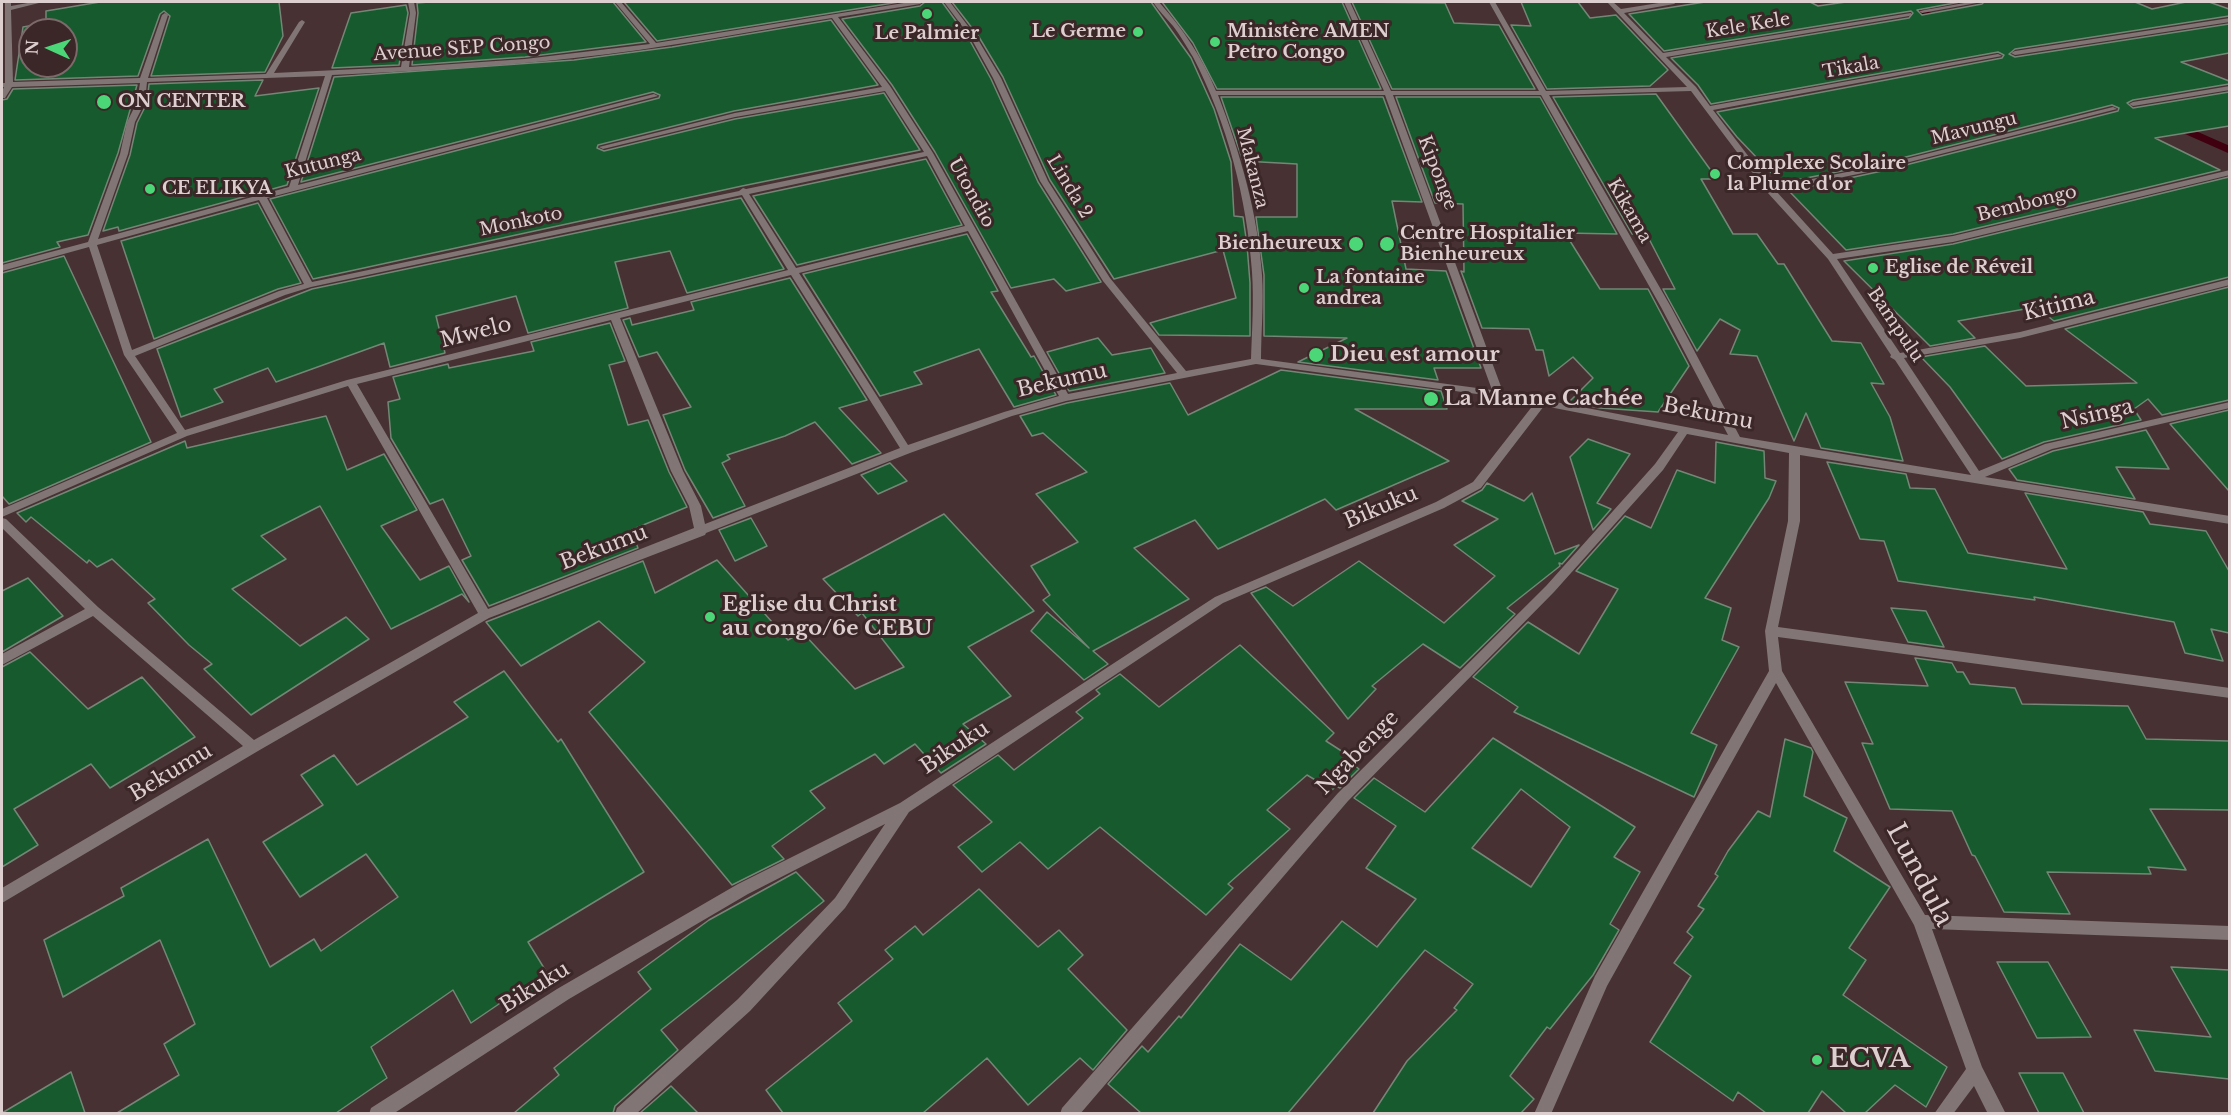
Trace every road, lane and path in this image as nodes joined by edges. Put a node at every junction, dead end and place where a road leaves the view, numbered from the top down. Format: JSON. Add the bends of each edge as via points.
{"nodes":[{"id":1,"x":40,"y":2,"type":"edge"},
{"id":2,"x":411,"y":2,"type":"edge"},
{"id":3,"x":618,"y":2,"type":"edge"},
{"id":4,"x":920,"y":2,"type":"edge"},
{"id":5,"x":947,"y":2,"type":"edge"},
{"id":6,"x":1156,"y":2,"type":"edge"},
{"id":7,"x":1347,"y":2,"type":"edge"},
{"id":8,"x":1492,"y":2,"type":"edge"},
{"id":9,"x":1610,"y":2,"type":"edge"},
{"id":10,"x":1674,"y":2,"type":"edge"},
{"id":11,"x":1979,"y":2,"type":"edge"},
{"id":12,"x":9,"y":5,"type":"edge"},
{"id":13,"x":1622,"y":11,"type":"junction"},
{"id":14,"x":1922,"y":11,"type":"dead end"},
{"id":15,"x":1909,"y":14,"type":"dead end"},
{"id":16,"x":165,"y":15,"type":"dead end"},
{"id":17,"x":833,"y":15,"type":"junction"},
{"id":18,"x":2229,"y":20,"type":"edge"},
{"id":19,"x":302,"y":22,"type":"dead end"},
{"id":20,"x":655,"y":46,"type":"junction"},
{"id":21,"x":2015,"y":54,"type":"dead end"},
{"id":22,"x":1663,"y":55,"type":"junction"},
{"id":23,"x":1998,"y":56,"type":"dead end"},
{"id":24,"x":405,"y":68,"type":"junction"},
{"id":25,"x":329,"y":73,"type":"junction"},
{"id":26,"x":269,"y":75,"type":"junction"},
{"id":27,"x":144,"y":78,"type":"junction"},
{"id":28,"x":5,"y":85,"type":"edge"},
{"id":29,"x":887,"y":88,"type":"junction"},
{"id":30,"x":2229,"y":88,"type":"edge"},
{"id":31,"x":1693,"y":89,"type":"junction"},
{"id":32,"x":1388,"y":92,"type":"junction"},
{"id":33,"x":1215,"y":93,"type":"junction"},
{"id":34,"x":1543,"y":93,"type":"junction"},
{"id":35,"x":2,"y":96,"type":"edge"},
{"id":36,"x":654,"y":96,"type":"dead end"},
{"id":37,"x":2133,"y":104,"type":"dead end"},
{"id":38,"x":1709,"y":108,"type":"junction"},
{"id":39,"x":2113,"y":109,"type":"dead end"},
{"id":40,"x":603,"y":147,"type":"dead end"},
{"id":41,"x":929,"y":153,"type":"junction"},
{"id":42,"x":2229,"y":172,"type":"edge"},
{"id":43,"x":294,"y":189,"type":"junction"},
{"id":44,"x":1770,"y":190,"type":"junction"},
{"id":45,"x":743,"y":191,"type":"junction"},
{"id":46,"x":262,"y":197,"type":"junction"},
{"id":47,"x":972,"y":227,"type":"junction"},
{"id":48,"x":92,"y":243,"type":"junction"},
{"id":49,"x":1831,"y":256,"type":"junction"},
{"id":50,"x":2,"y":268,"type":"edge"},
{"id":51,"x":796,"y":273,"type":"junction"},
{"id":52,"x":2229,"y":282,"type":"edge"},
{"id":53,"x":309,"y":285,"type":"junction"},
{"id":54,"x":615,"y":318,"type":"junction"},
{"id":55,"x":129,"y":355,"type":"junction"},
{"id":56,"x":1895,"y":357,"type":"junction"},
{"id":57,"x":1256,"y":361,"type":"junction"},
{"id":58,"x":1184,"y":375,"type":"junction"},
{"id":59,"x":351,"y":382,"type":"junction"},
{"id":60,"x":1499,"y":394,"type":"junction"},
{"id":61,"x":1065,"y":398,"type":"junction"},
{"id":62,"x":1540,"y":404,"type":"junction"},
{"id":63,"x":2229,"y":405,"type":"edge"},
{"id":64,"x":1685,"y":429,"type":"junction"},
{"id":65,"x":183,"y":434,"type":"junction"},
{"id":66,"x":1735,"y":438,"type":"junction"},
{"id":67,"x":906,"y":450,"type":"junction"},
{"id":68,"x":1795,"y":451,"type":"junction"},
{"id":69,"x":1980,"y":479,"type":"junction"},
{"id":70,"x":2,"y":513,"type":"edge"},
{"id":71,"x":2229,"y":520,"type":"edge"},
{"id":72,"x":2,"y":522,"type":"edge"},
{"id":73,"x":701,"y":532,"type":"junction"},
{"id":74,"x":94,"y":610,"type":"junction"},
{"id":75,"x":485,"y":615,"type":"junction"},
{"id":76,"x":1771,"y":631,"type":"junction"},
{"id":77,"x":2,"y":660,"type":"edge"},
{"id":78,"x":1776,"y":671,"type":"junction"},
{"id":79,"x":2229,"y":693,"type":"edge"},
{"id":80,"x":253,"y":747,"type":"junction"},
{"id":81,"x":905,"y":807,"type":"junction"},
{"id":82,"x":2,"y":896,"type":"edge"},
{"id":83,"x":1921,"y":922,"type":"junction"},
{"id":84,"x":2229,"y":933,"type":"edge"},
{"id":85,"x":1975,"y":1071,"type":"junction"},
{"id":86,"x":377,"y":1113,"type":"edge"},
{"id":87,"x":623,"y":1113,"type":"edge"},
{"id":88,"x":1068,"y":1113,"type":"edge"},
{"id":89,"x":1542,"y":1113,"type":"edge"},
{"id":90,"x":1942,"y":1113,"type":"edge"},
{"id":91,"x":1998,"y":1113,"type":"edge"}],
"edges":[{"from":1,"to":12,"type":"street"},
{"from":2,"to":24,"type":"street"},
{"from":3,"to":20,"type":"street"},
{"from":4,"to":17,"type":"street","name":"Avenue SEP Congo"},
{"from":5,"to":58,"type":"street","name":"Linda 2","via":[[997,78],[1044,181],[1106,279]]},
{"from":6,"to":33,"type":"street","name":"Makanza","via":[[1175,20]]},
{"from":7,"to":32,"type":"street","name":"Kiponge"},
{"from":8,"to":34,"type":"street","name":"Kikama"},
{"from":9,"to":13,"type":"street","name":"Bampulu"},
{"from":10,"to":13,"type":"street"},
{"from":11,"to":14,"type":"street"},
{"from":12,"to":28,"type":"street"},
{"from":13,"to":22,"type":"street","name":"Bampulu"},
{"from":15,"to":22,"type":"street","name":"Kele Kele"},
{"from":16,"to":27,"type":"street"},
{"from":17,"to":20,"type":"street","name":"Avenue SEP Congo"},
{"from":17,"to":29,"type":"street","name":"Utondio"},
{"from":18,"to":21,"type":"street"},
{"from":19,"to":26,"type":"street"},
{"from":20,"to":24,"type":"street","name":"Avenue SEP Congo","via":[[526,61]]},
{"from":22,"to":31,"type":"street","name":"Bampulu"},
{"from":23,"to":38,"type":"street","name":"Tikala"},
{"from":24,"to":25,"type":"street","name":"Avenue SEP Congo"},
{"from":25,"to":26,"type":"street","name":"Avenue SEP Congo"},
{"from":25,"to":43,"type":"street"},
{"from":26,"to":27,"type":"street","name":"Avenue SEP Congo"},
{"from":27,"to":28,"type":"street","name":"Avenue SEP Congo"},
{"from":27,"to":48,"type":"street","via":[[141,102]]},
{"from":28,"to":35,"type":"street"},
{"from":29,"to":40,"type":"street","via":[[735,115]]},
{"from":29,"to":41,"type":"street","name":"Utondio"},
{"from":30,"to":37,"type":"street"},
{"from":31,"to":34,"type":"street"},
{"from":31,"to":38,"type":"street","name":"Bampulu"},
{"from":32,"to":33,"type":"street"},
{"from":32,"to":34,"type":"street"},
{"from":32,"to":60,"type":"street","name":"Kiponge"},
{"from":33,"to":57,"type":"street","name":"Makanza","via":[[1239,174],[1257,262]]},
{"from":34,"to":66,"type":"street","name":"Kikama"},
{"from":36,"to":43,"type":"street","name":"Kutunga"},
{"from":38,"to":44,"type":"street","name":"Bampulu"},
{"from":39,"to":44,"type":"street","name":"Mavungu","via":[[1882,167]]},
{"from":41,"to":45,"type":"street","name":"Monkoto"},
{"from":41,"to":47,"type":"street","name":"Utondio"},
{"from":42,"to":49,"type":"street","name":"Bembongo","via":[[1953,239]]},
{"from":43,"to":46,"type":"street","name":"Kutunga"},
{"from":44,"to":49,"type":"street","name":"Bampulu"},
{"from":45,"to":51,"type":"street"},
{"from":45,"to":53,"type":"street","name":"Monkoto"},
{"from":46,"to":48,"type":"street","name":"Kutunga"},
{"from":46,"to":53,"type":"street"},
{"from":47,"to":51,"type":"street","name":"Mwelo"},
{"from":47,"to":61,"type":"street","name":"Utondio"},
{"from":48,"to":50,"type":"street","name":"Kutunga"},
{"from":48,"to":55,"type":"street"},
{"from":49,"to":56,"type":"street","name":"Bampulu"},
{"from":51,"to":54,"type":"street","name":"Mwelo"},
{"from":51,"to":67,"type":"street"},
{"from":52,"to":56,"type":"street","name":"Kitima","via":[[2020,334]]},
{"from":53,"to":55,"type":"street","name":"Monkoto"},
{"from":54,"to":59,"type":"street","name":"Mwelo"},
{"from":54,"to":73,"type":"street","via":[[695,506]]},
{"from":55,"to":65,"type":"street"},
{"from":56,"to":69,"type":"street","name":"Bampulu"},
{"from":57,"to":58,"type":"street","name":"Bekumu"},
{"from":57,"to":60,"type":"street","name":"Bekumu"},
{"from":58,"to":61,"type":"street","name":"Bekumu"},
{"from":59,"to":65,"type":"street","name":"Mwelo"},
{"from":59,"to":75,"type":"street"},
{"from":60,"to":62,"type":"street","name":"Bekumu"},
{"from":61,"to":67,"type":"street","name":"Bekumu"},
{"from":62,"to":64,"type":"street","name":"Bekumu"},
{"from":62,"to":81,"type":"street","name":"Bikuku","via":[[1477,484],[1440,505],[1219,600]]},
{"from":63,"to":69,"type":"street","name":"Nsinga","via":[[2049,446]]},
{"from":64,"to":66,"type":"street","name":"Bekumu"},
{"from":64,"to":88,"type":"street","name":"Ngabenge","via":[[1659,467],[1550,589],[1343,797]]},
{"from":65,"to":70,"type":"street","name":"Mwelo"},
{"from":66,"to":68,"type":"street","name":"Bekumu"},
{"from":67,"to":73,"type":"street","name":"Bekumu"},
{"from":68,"to":69,"type":"street","name":"Bekumu"},
{"from":68,"to":76,"type":"street","via":[[1794,520]]},
{"from":69,"to":71,"type":"street","name":"Bekumu"},
{"from":72,"to":74,"type":"street"},
{"from":73,"to":75,"type":"street","name":"Bekumu"},
{"from":74,"to":77,"type":"street"},
{"from":74,"to":80,"type":"street"},
{"from":75,"to":80,"type":"street","name":"Bekumu"},
{"from":76,"to":78,"type":"street"},
{"from":76,"to":79,"type":"street"},
{"from":78,"to":83,"type":"street","name":"Lundula"},
{"from":78,"to":89,"type":"street","via":[[1601,981]]},
{"from":80,"to":82,"type":"street","name":"Bekumu"},
{"from":81,"to":86,"type":"street","name":"Bikuku","via":[[743,889],[563,994]]},
{"from":81,"to":87,"type":"street","via":[[840,903],[744,1005]]},
{"from":83,"to":84,"type":"street"},
{"from":83,"to":85,"type":"street","name":"Lundula"},
{"from":85,"to":90,"type":"street"},
{"from":85,"to":91,"type":"street","name":"Lundula"}]}
